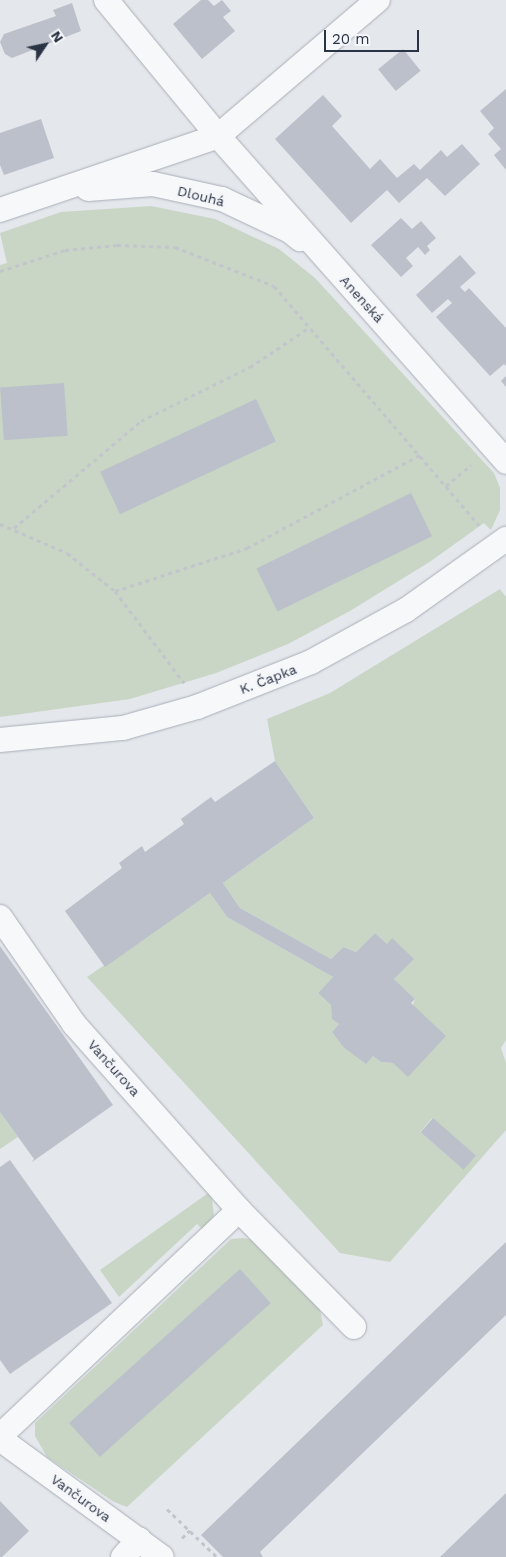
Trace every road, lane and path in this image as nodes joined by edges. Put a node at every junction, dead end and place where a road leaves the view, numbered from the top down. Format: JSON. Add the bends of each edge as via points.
{"nodes":[{"id":1,"x":106,"y":0,"type":"edge"},
{"id":2,"x":378,"y":0,"type":"edge"},
{"id":3,"x":218,"y":136,"type":"junction"},
{"id":4,"x":56,"y":191,"type":"junction"},
{"id":5,"x":0,"y":210,"type":"edge"},
{"id":6,"x":329,"y":262,"type":"junction"},
{"id":7,"x":0,"y":271,"type":"edge"},
{"id":8,"x":310,"y":327,"type":"junction"},
{"id":9,"x":420,"y":456,"type":"junction"},
{"id":10,"x":506,"y":462,"type":"edge"},
{"id":11,"x":0,"y":524,"type":"edge"},
{"id":12,"x":14,"y":528,"type":"junction"},
{"id":13,"x":502,"y":543,"type":"edge"},
{"id":14,"x":116,"y":591,"type":"junction"},
{"id":15,"x":180,"y":690,"type":"dead end"},
{"id":16,"x":0,"y":740,"type":"edge"},
{"id":17,"x":0,"y":918,"type":"edge"},
{"id":18,"x":239,"y":1210,"type":"junction"},
{"id":19,"x":354,"y":1327,"type":"dead end"},
{"id":20,"x":0,"y":1438,"type":"edge"},
{"id":21,"x":167,"y":1509,"type":"dead end"},
{"id":22,"x":139,"y":1539,"type":"junction"},
{"id":23,"x":123,"y":1557,"type":"edge"},
{"id":24,"x":162,"y":1557,"type":"edge"},
{"id":25,"x":217,"y":1557,"type":"edge"}],
"edges":[{"from":1,"to":3,"type":"street","name":"Anenská"},
{"from":2,"to":3,"type":"street"},
{"from":3,"to":4,"type":"street","name":"Dlouhá"},
{"from":3,"to":6,"type":"street","name":"Anenská"},
{"from":4,"to":5,"type":"street","name":"Dlouhá"},
{"from":4,"to":6,"type":"street","name":"Dlouhá","via":[[152,184],[222,199],[290,231]]},
{"from":6,"to":10,"type":"street","name":"Anenská"},
{"from":7,"to":8,"type":"path","via":[[64,250],[117,245],[175,247],[274,286]]},
{"from":8,"to":9,"type":"path"},
{"from":8,"to":12,"type":"path","via":[[250,367],[141,421]]},
{"from":9,"to":13,"type":"path"},
{"from":9,"to":14,"type":"path","via":[[247,548]]},
{"from":11,"to":12,"type":"path"},
{"from":12,"to":14,"type":"path","via":[[67,553]]},
{"from":13,"to":16,"type":"street","name":"K. Čapka","via":[[397,614],[311,662],[197,706],[123,728]]},
{"from":14,"to":15,"type":"path","via":[[175,667],[187,688]]},
{"from":17,"to":18,"type":"street","name":"Vančurova","via":[[74,1024]]},
{"from":18,"to":19,"type":"street","name":"Vančurova"},
{"from":18,"to":20,"type":"street","name":"Vančurova"},
{"from":20,"to":22,"type":"street","name":"Vančurova"},
{"from":21,"to":25,"type":"path"},
{"from":22,"to":23,"type":"street"},
{"from":22,"to":24,"type":"street","name":"Vančurova"}]}
